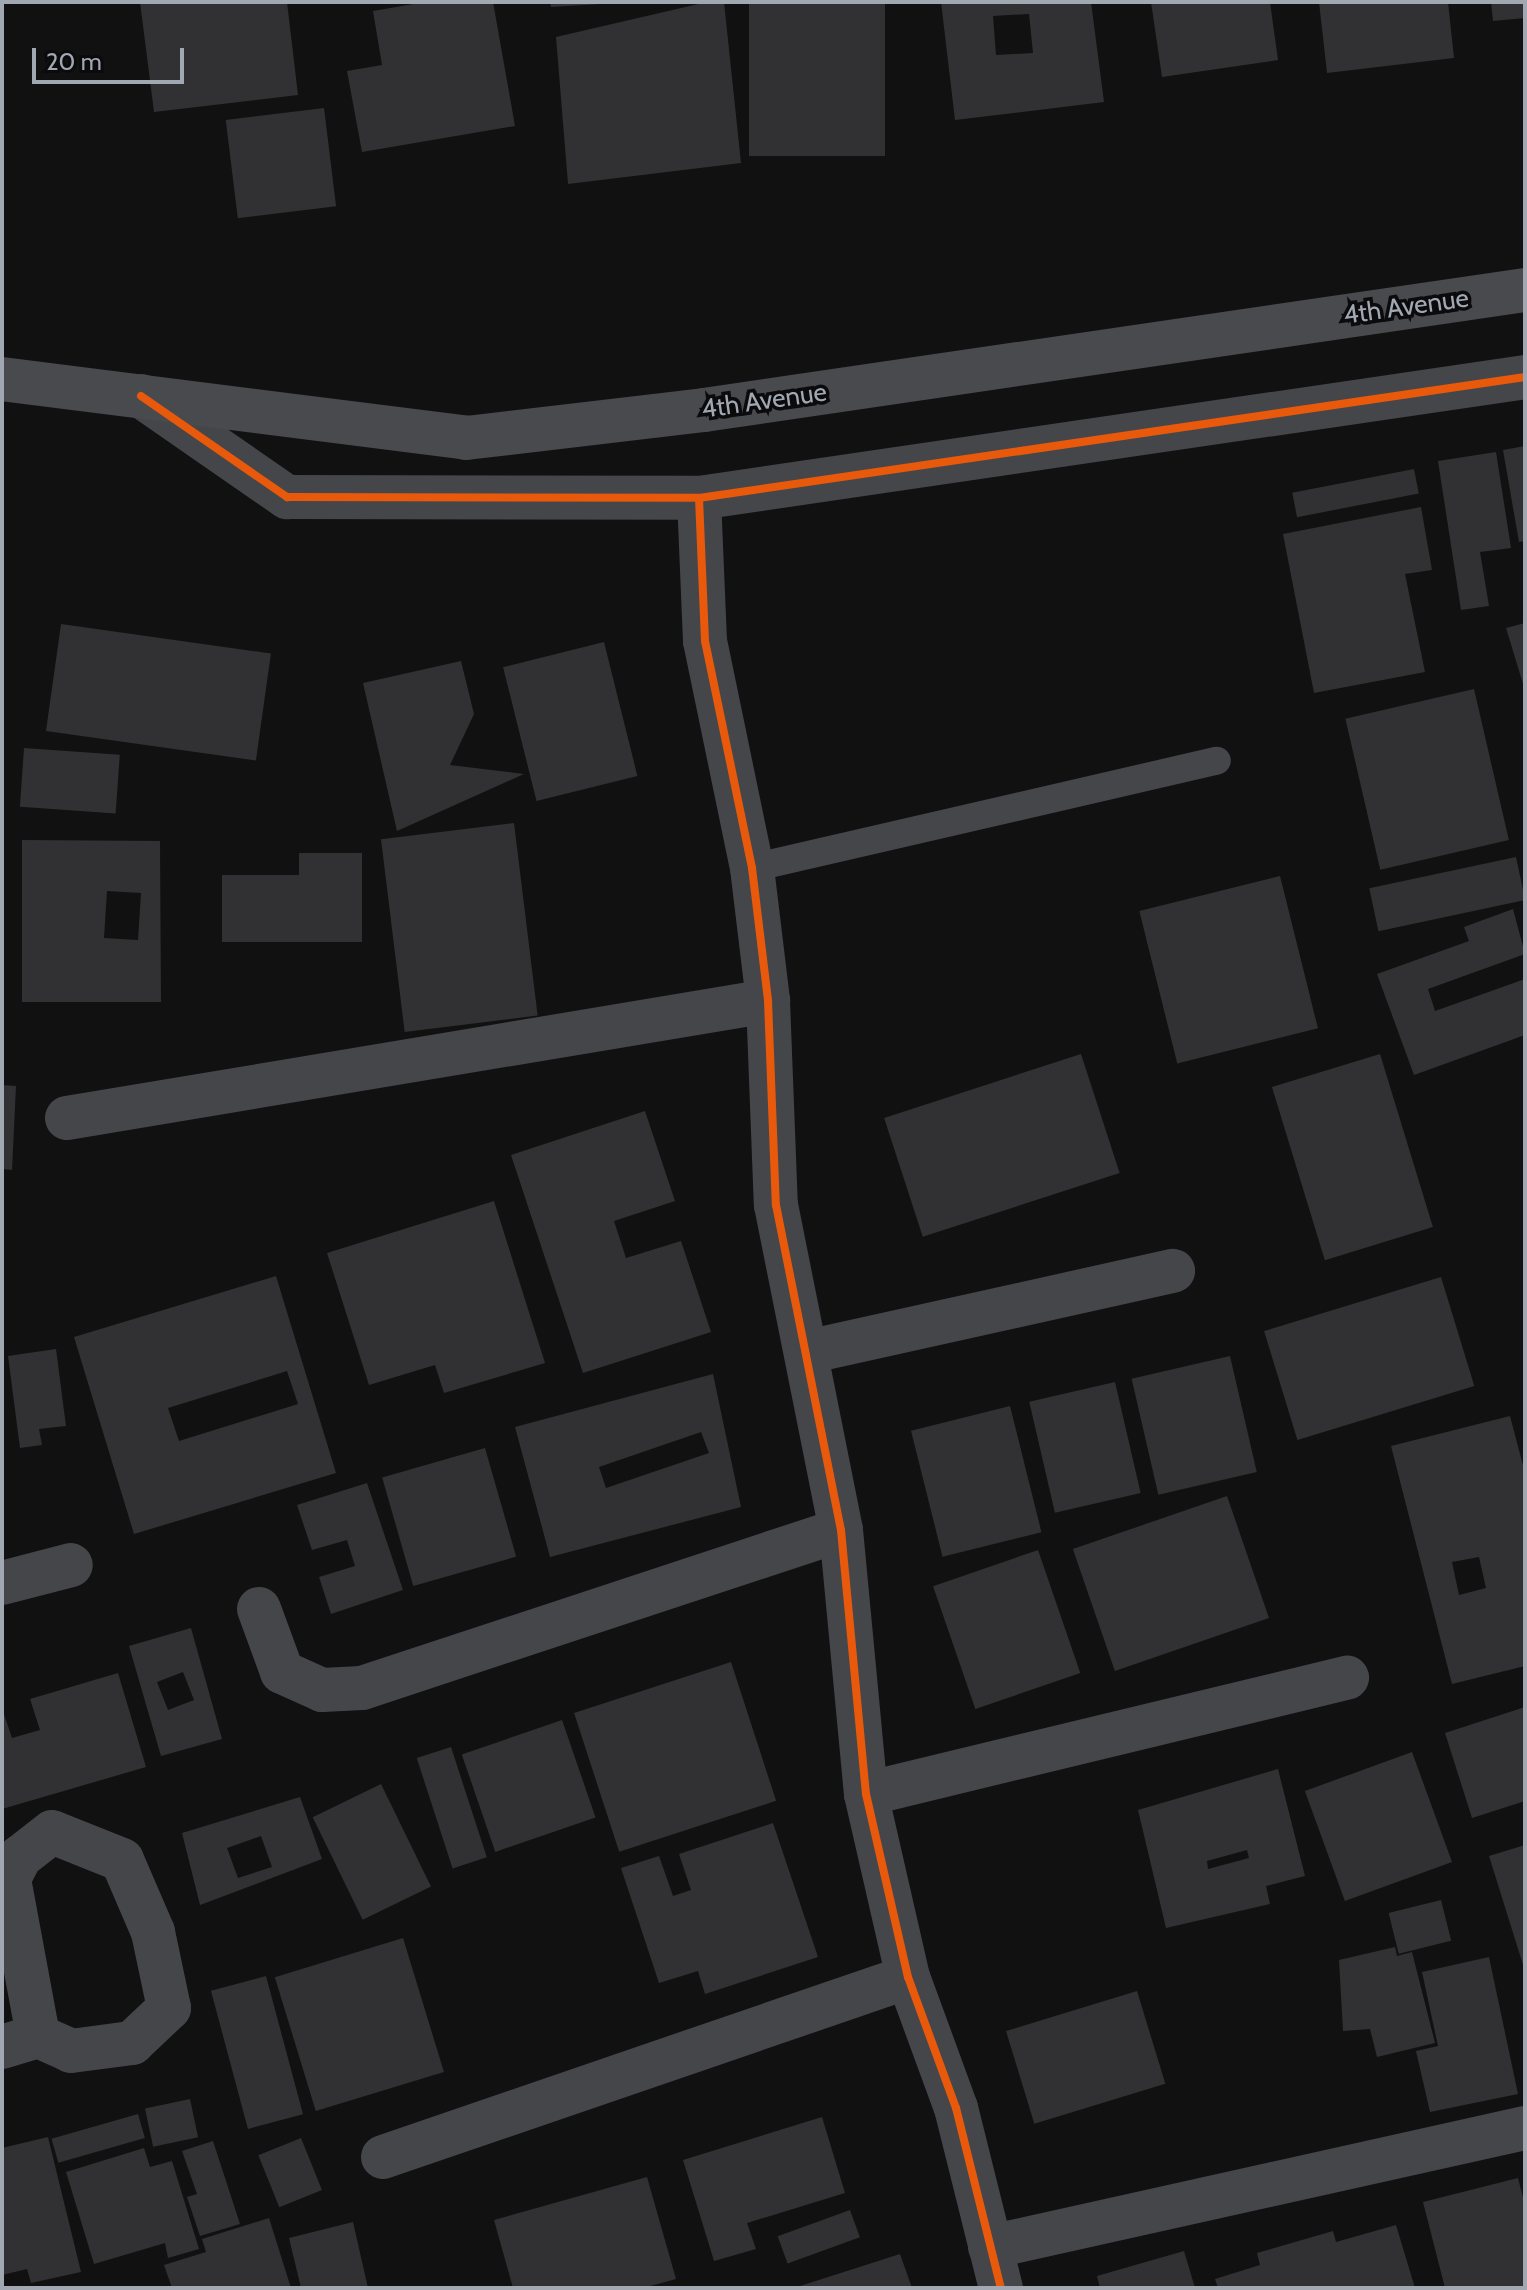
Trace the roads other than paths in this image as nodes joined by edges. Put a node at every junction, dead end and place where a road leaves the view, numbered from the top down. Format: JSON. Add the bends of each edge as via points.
{"nodes":[{"id":1,"x":1525,"y":290,"type":"edge"},
{"id":2,"x":1525,"y":377,"type":"edge"},
{"id":3,"x":2,"y":379,"type":"edge"},
{"id":4,"x":141,"y":396,"type":"junction"},
{"id":5,"x":699,"y":498,"type":"junction"},
{"id":6,"x":1217,"y":761,"type":"dead end"},
{"id":7,"x":752,"y":868,"type":"junction"},
{"id":8,"x":768,"y":1001,"type":"junction"},
{"id":9,"x":67,"y":1118,"type":"dead end"},
{"id":10,"x":1173,"y":1271,"type":"dead end"},
{"id":11,"x":807,"y":1352,"type":"junction"},
{"id":12,"x":841,"y":1530,"type":"junction"},
{"id":13,"x":71,"y":1565,"type":"dead end"},
{"id":14,"x":2,"y":1583,"type":"edge"},
{"id":15,"x":259,"y":1609,"type":"dead end"},
{"id":16,"x":1347,"y":1678,"type":"dead end"},
{"id":17,"x":866,"y":1794,"type":"junction"},
{"id":18,"x":908,"y":1977,"type":"junction"},
{"id":19,"x":20,"y":2042,"type":"edge"},
{"id":20,"x":1525,"y":2128,"type":"edge"},
{"id":21,"x":383,"y":2157,"type":"dead end"},
{"id":22,"x":996,"y":2268,"type":"edge"}],
"edges":[{"from":1,"to":4,"type":"main road","name":"4th Avenue","via":[[720,407],[466,438]]},
{"from":2,"to":5,"type":"street"},
{"from":3,"to":4,"type":"main road","name":"4th Avenue"},
{"from":4,"to":5,"type":"street","via":[[287,497]]},
{"from":5,"to":7,"type":"street","via":[[705,641]]},
{"from":6,"to":7,"type":"lane"},
{"from":7,"to":8,"type":"street"},
{"from":8,"to":9,"type":"street"},
{"from":8,"to":11,"type":"street","via":[[776,1205]]},
{"from":10,"to":11,"type":"street"},
{"from":11,"to":12,"type":"street"},
{"from":12,"to":15,"type":"street","via":[[362,1688],[322,1690],[282,1672]]},
{"from":12,"to":17,"type":"street"},
{"from":13,"to":14,"type":"street"},
{"from":16,"to":17,"type":"street"},
{"from":17,"to":18,"type":"street"},
{"from":18,"to":21,"type":"street"},
{"from":18,"to":22,"type":"street","via":[[956,2108]]},
{"from":19,"to":19,"type":"street","via":[[71,2051],[132,2043],[169,2008],[153,1932],[122,1860],[52,1832],[20,1857],[9,1879]]},
{"from":20,"to":22,"type":"street"}]}
